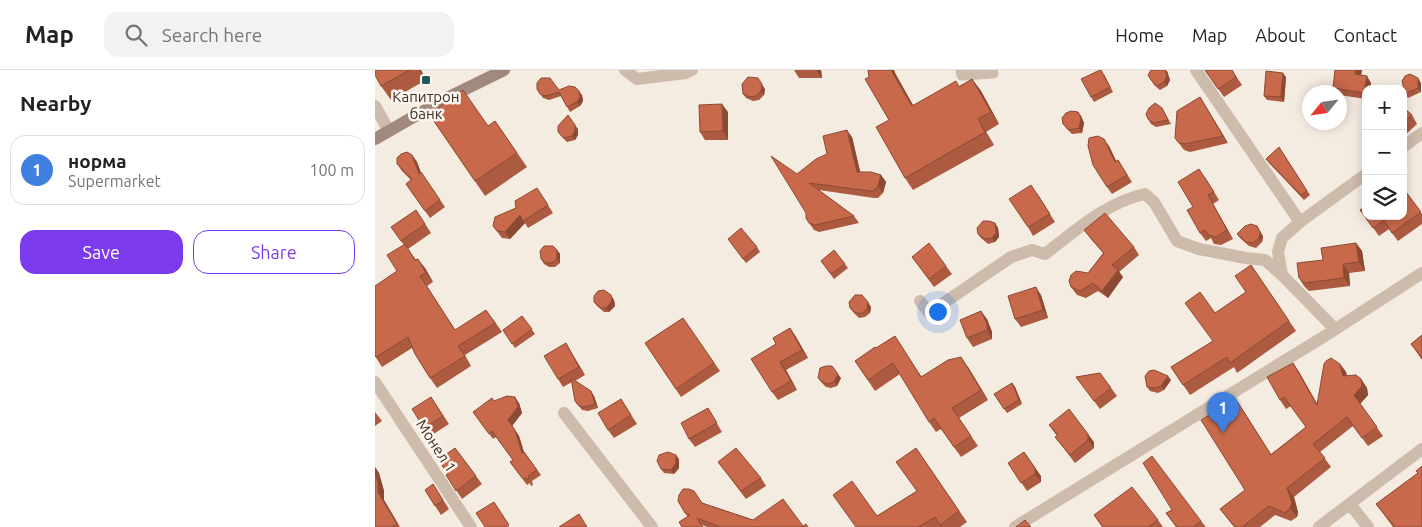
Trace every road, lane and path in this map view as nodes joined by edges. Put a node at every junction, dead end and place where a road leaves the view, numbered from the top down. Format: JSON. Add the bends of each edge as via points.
{"nodes":[{"id":1,"x":504,"y":70,"type":"edge"},
{"id":2,"x":625,"y":70,"type":"edge"},
{"id":3,"x":692,"y":70,"type":"edge"},
{"id":4,"x":961,"y":70,"type":"edge"},
{"id":5,"x":1196,"y":70,"type":"edge"},
{"id":6,"x":993,"y":73,"type":"dead end"},
{"id":7,"x":375,"y":106,"type":"edge"},
{"id":8,"x":389,"y":131,"type":"junction"},
{"id":9,"x":1422,"y":133,"type":"edge"},
{"id":10,"x":375,"y":139,"type":"edge"},
{"id":11,"x":1407,"y":144,"type":"edge"},
{"id":12,"x":1365,"y":175,"type":"edge"},
{"id":13,"x":1300,"y":222,"type":"junction"},
{"id":14,"x":1422,"y":273,"type":"edge"},
{"id":15,"x":1281,"y":275,"type":"junction"},
{"id":16,"x":920,"y":300,"type":"dead end"},
{"id":17,"x":1335,"y":329,"type":"junction"},
{"id":18,"x":375,"y":382,"type":"edge"},
{"id":19,"x":564,"y":414,"type":"dead end"},
{"id":20,"x":1422,"y":449,"type":"edge"},
{"id":21,"x":1350,"y":504,"type":"junction"},
{"id":22,"x":471,"y":527,"type":"edge"},
{"id":23,"x":652,"y":527,"type":"edge"},
{"id":24,"x":1015,"y":527,"type":"edge"},
{"id":25,"x":1319,"y":527,"type":"edge"},
{"id":26,"x":1368,"y":527,"type":"edge"}],
"edges":[{"from":1,"to":8,"type":"main road"},
{"from":2,"to":3,"type":"street","via":[[637,79]]},
{"from":4,"to":6,"type":"lane","via":[[962,75]]},
{"from":5,"to":13,"type":"street"},
{"from":7,"to":8,"type":"street"},
{"from":8,"to":10,"type":"main road"},
{"from":9,"to":11,"type":"street"},
{"from":12,"to":13,"type":"street"},
{"from":13,"to":15,"type":"street","via":[[1282,238],[1278,252]]},
{"from":14,"to":17,"type":"street"},
{"from":15,"to":16,"type":"street","via":[[1265,260],[1199,249],[1177,241],[1154,202],[1145,194],[1129,197],[1087,222],[1045,254],[1032,250],[1011,257],[929,313]]},
{"from":15,"to":17,"type":"street"},
{"from":17,"to":24,"type":"street"},
{"from":18,"to":22,"type":"street","name":"Монел 1"},
{"from":19,"to":23,"type":"street"},
{"from":20,"to":21,"type":"street"},
{"from":21,"to":25,"type":"street"},
{"from":21,"to":26,"type":"street"}]}
